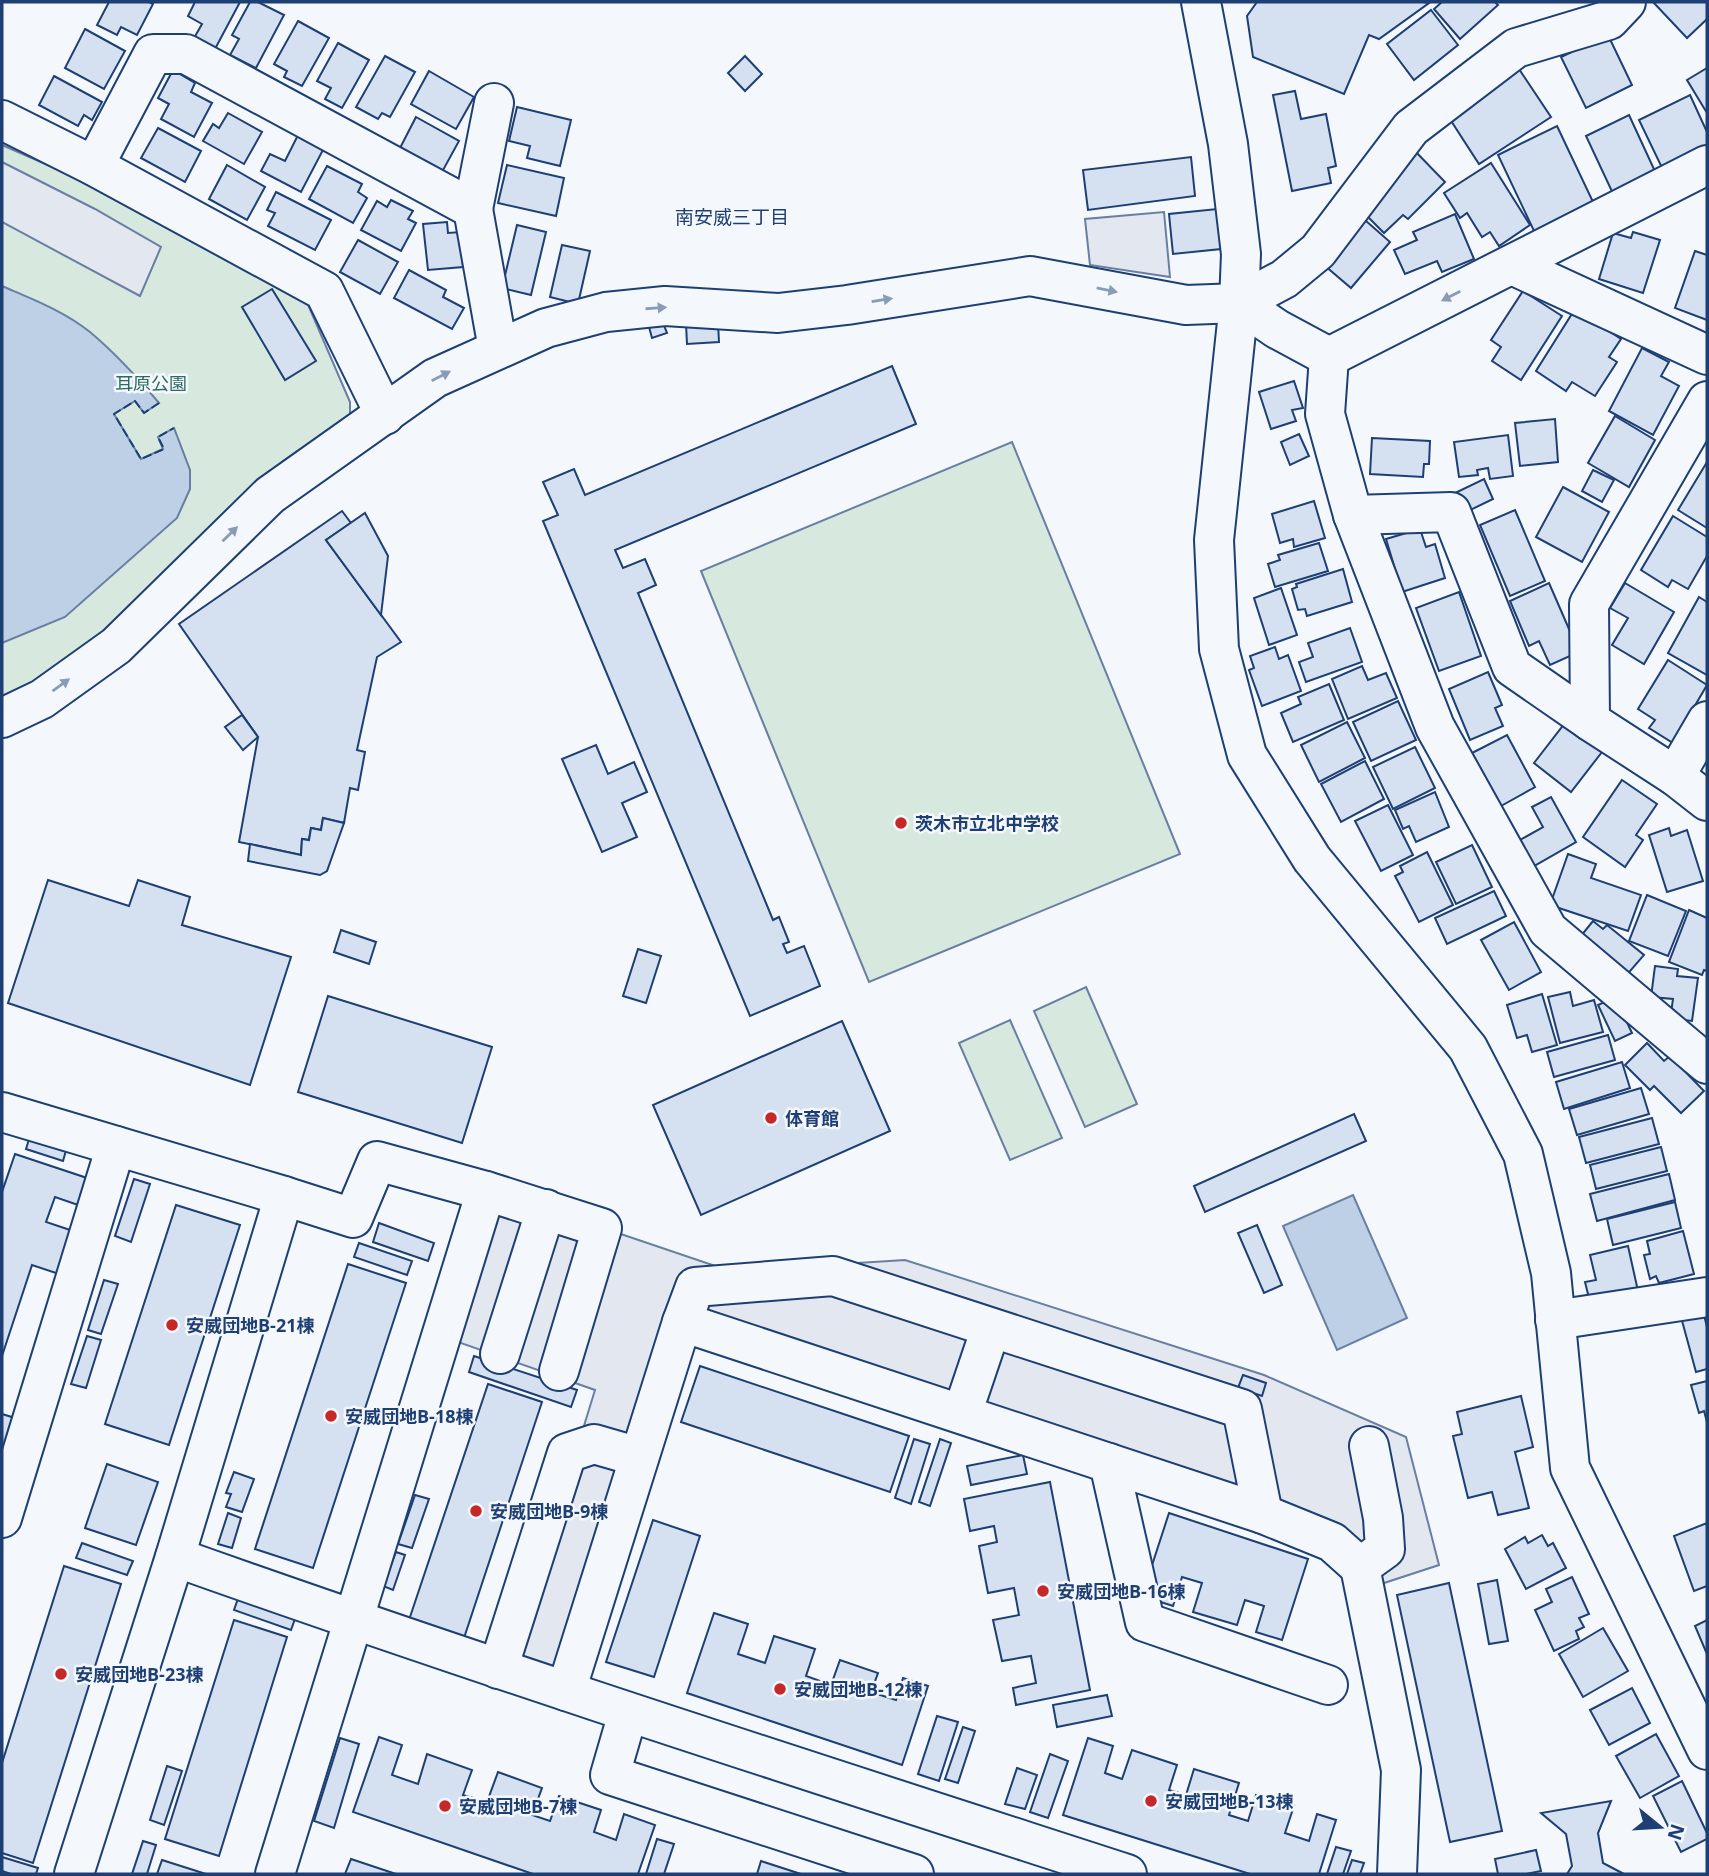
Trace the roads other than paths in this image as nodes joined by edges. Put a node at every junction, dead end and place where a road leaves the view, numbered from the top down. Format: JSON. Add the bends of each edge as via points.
{"nodes":[{"id":1,"x":1200,"y":2,"type":"edge"},
{"id":2,"x":1626,"y":2,"type":"edge"},
{"id":3,"x":494,"y":103,"type":"dead end"},
{"id":4,"x":2,"y":120,"type":"edge"},
{"id":5,"x":1707,"y":164,"type":"edge"},
{"id":6,"x":94,"y":166,"type":"junction"},
{"id":7,"x":473,"y":209,"type":"junction"},
{"id":8,"x":1512,"y":265,"type":"junction"},
{"id":9,"x":1239,"y":303,"type":"junction"},
{"id":10,"x":498,"y":349,"type":"junction"},
{"id":11,"x":1707,"y":355,"type":"edge"},
{"id":12,"x":1329,"y":357,"type":"junction"},
{"id":13,"x":1707,"y":401,"type":"edge"},
{"id":14,"x":385,"y":415,"type":"junction"},
{"id":15,"x":1353,"y":515,"type":"junction"},
{"id":16,"x":2,"y":718,"type":"edge"},
{"id":17,"x":1590,"y":721,"type":"junction"},
{"id":18,"x":1707,"y":721,"type":"edge"},
{"id":19,"x":1675,"y":776,"type":"junction"},
{"id":20,"x":1707,"y":801,"type":"edge"},
{"id":21,"x":1707,"y":1064,"type":"edge"},
{"id":22,"x":2,"y":1112,"type":"edge"},
{"id":23,"x":116,"y":1146,"type":"junction"},
{"id":24,"x":486,"y":1191,"type":"junction"},
{"id":25,"x":284,"y":1196,"type":"junction"},
{"id":26,"x":546,"y":1209,"type":"junction"},
{"id":27,"x":1707,"y":1297,"type":"edge"},
{"id":28,"x":1555,"y":1320,"type":"junction"},
{"id":29,"x":682,"y":1322,"type":"junction"},
{"id":30,"x":991,"y":1328,"type":"junction"},
{"id":31,"x":500,"y":1354,"type":"dead end"},
{"id":32,"x":559,"y":1371,"type":"dead end"},
{"id":33,"x":962,"y":1414,"type":"junction"},
{"id":34,"x":1369,"y":1446,"type":"dead end"},
{"id":35,"x":639,"y":1457,"type":"junction"},
{"id":36,"x":1109,"y":1463,"type":"junction"},
{"id":37,"x":1263,"y":1514,"type":"junction"},
{"id":38,"x":2,"y":1518,"type":"edge"},
{"id":39,"x":175,"y":1557,"type":"junction"},
{"id":40,"x":1360,"y":1567,"type":"junction"},
{"id":41,"x":354,"y":1620,"type":"junction"},
{"id":42,"x":498,"y":1669,"type":"junction"},
{"id":43,"x":1328,"y":1685,"type":"dead end"},
{"id":44,"x":566,"y":1691,"type":"junction"},
{"id":45,"x":628,"y":1713,"type":"junction"},
{"id":46,"x":1707,"y":1750,"type":"edge"},
{"id":47,"x":74,"y":1874,"type":"edge"},
{"id":48,"x":275,"y":1874,"type":"edge"},
{"id":49,"x":914,"y":1874,"type":"edge"},
{"id":50,"x":1127,"y":1874,"type":"edge"},
{"id":51,"x":1397,"y":1874,"type":"edge"}],
"edges":[{"from":1,"to":9,"type":"street","via":[[1228,144],[1241,254]]},
{"from":2,"to":9,"type":"street","via":[[1609,20],[1516,48],[1411,128],[1318,251],[1284,279]]},
{"from":3,"to":7,"type":"street"},
{"from":4,"to":6,"type":"street"},
{"from":5,"to":8,"type":"street"},
{"from":6,"to":7,"type":"street","via":[[153,54],[186,54]]},
{"from":6,"to":14,"type":"street","via":[[324,291]]},
{"from":7,"to":10,"type":"street"},
{"from":8,"to":11,"type":"street"},
{"from":8,"to":12,"type":"street","one_way":true},
{"from":10,"to":9,"type":"street","one_way":true,"via":[[546,328],[606,312],[665,306],[778,313],[1030,276],[1186,305]]},
{"from":9,"to":12,"type":"street","via":[[1277,330]]},
{"from":9,"to":28,"type":"street","via":[[1214,540],[1219,649],[1247,755],[1312,859],[1468,1048],[1523,1154],[1551,1273]]},
{"from":14,"to":10,"type":"street","one_way":true,"via":[[435,377]]},
{"from":12,"to":15,"type":"street","via":[[1325,414]]},
{"from":13,"to":17,"type":"street","via":[[1589,604]]},
{"from":16,"to":14,"type":"street","one_way":true,"via":[[43,699],[116,646],[270,495]]},
{"from":15,"to":17,"type":"street","via":[[1451,512],[1513,667]]},
{"from":15,"to":21,"type":"street","via":[[1435,727],[1548,930]]},
{"from":17,"to":19,"type":"street"},
{"from":18,"to":19,"type":"street"},
{"from":19,"to":20,"type":"street"},
{"from":22,"to":23,"type":"street"},
{"from":23,"to":25,"type":"street"},
{"from":23,"to":38,"type":"street"},
{"from":24,"to":25,"type":"street","via":[[377,1161],[353,1218]]},
{"from":24,"to":26,"type":"street"},
{"from":24,"to":41,"type":"street"},
{"from":25,"to":39,"type":"street"},
{"from":26,"to":31,"type":"street"},
{"from":26,"to":32,"type":"street","via":[[602,1228]]},
{"from":27,"to":28,"type":"street"},
{"from":28,"to":46,"type":"street","via":[[1570,1468]]},
{"from":29,"to":30,"type":"street","via":[[695,1287],[833,1276]]},
{"from":29,"to":33,"type":"street"},
{"from":29,"to":35,"type":"street"},
{"from":30,"to":33,"type":"street"},
{"from":30,"to":37,"type":"street","via":[[1242,1409]]},
{"from":33,"to":36,"type":"street"},
{"from":34,"to":40,"type":"street","via":[[1385,1549]]},
{"from":35,"to":42,"type":"street","via":[[594,1444],[567,1453]]},
{"from":35,"to":44,"type":"street"},
{"from":36,"to":37,"type":"street"},
{"from":36,"to":43,"type":"street","via":[[1145,1622]]},
{"from":37,"to":40,"type":"street","via":[[1332,1542]]},
{"from":39,"to":41,"type":"street"},
{"from":39,"to":47,"type":"street"},
{"from":40,"to":51,"type":"street","via":[[1401,1770]]},
{"from":41,"to":42,"type":"street"},
{"from":41,"to":48,"type":"street"},
{"from":42,"to":44,"type":"street"},
{"from":44,"to":45,"type":"street"},
{"from":45,"to":49,"type":"street","via":[[610,1775]]},
{"from":45,"to":50,"type":"street"}]}
